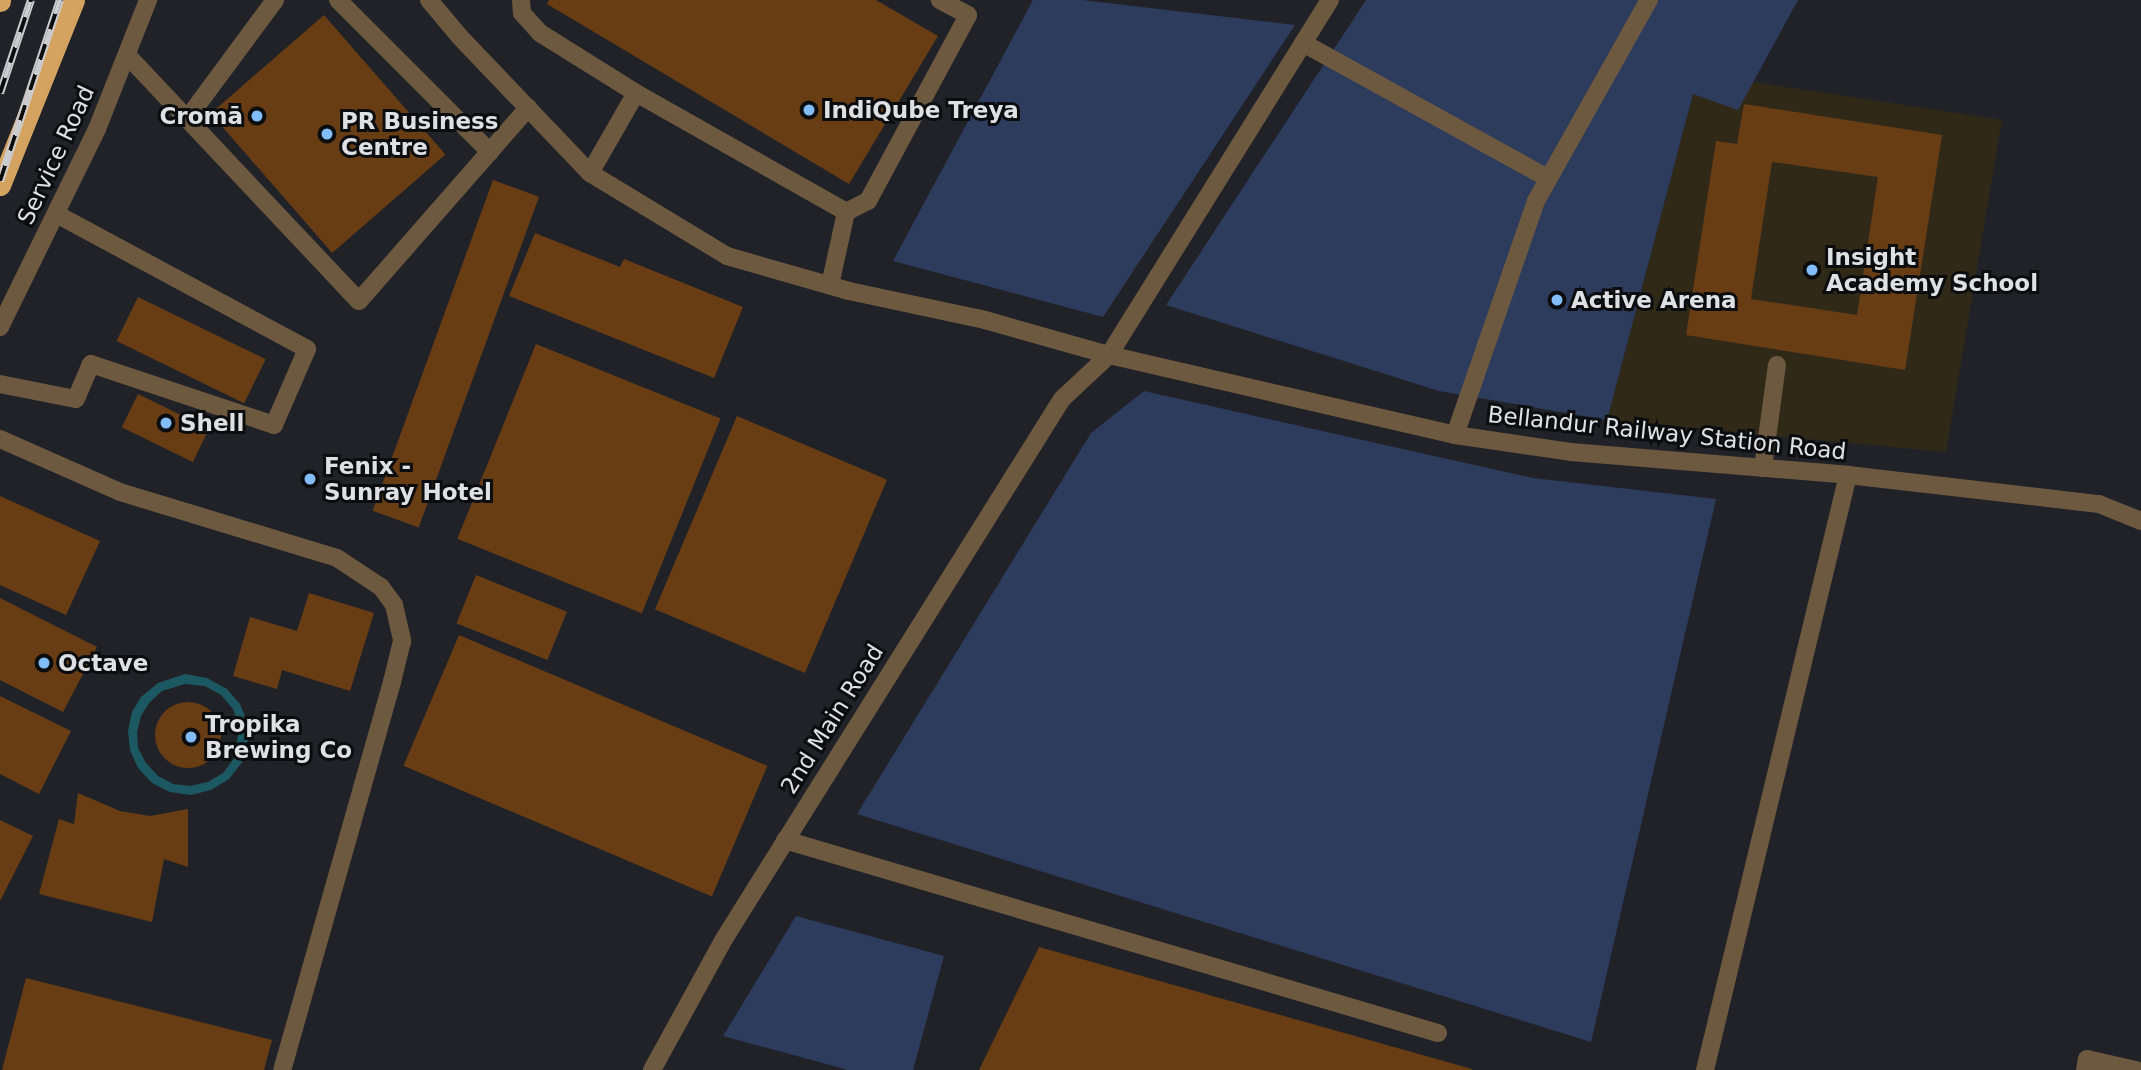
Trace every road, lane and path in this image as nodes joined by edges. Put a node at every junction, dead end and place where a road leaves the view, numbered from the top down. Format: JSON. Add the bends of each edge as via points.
{"nodes":[{"id":1,"x":74,"y":0,"type":"edge"},
{"id":2,"x":148,"y":0,"type":"edge"},
{"id":3,"x":275,"y":0,"type":"edge"},
{"id":4,"x":338,"y":0,"type":"edge"},
{"id":5,"x":429,"y":0,"type":"edge"},
{"id":6,"x":521,"y":0,"type":"edge"},
{"id":7,"x":940,"y":0,"type":"edge"},
{"id":8,"x":1330,"y":0,"type":"edge"},
{"id":9,"x":1649,"y":0,"type":"edge"},
{"id":10,"x":1303,"y":43,"type":"junction"},
{"id":11,"x":127,"y":55,"type":"junction"},
{"id":12,"x":636,"y":93,"type":"junction"},
{"id":13,"x":528,"y":108,"type":"junction"},
{"id":14,"x":187,"y":119,"type":"junction"},
{"id":15,"x":490,"y":152,"type":"junction"},
{"id":16,"x":590,"y":173,"type":"junction"},
{"id":17,"x":1549,"y":178,"type":"junction"},
{"id":18,"x":0,"y":185,"type":"edge"},
{"id":19,"x":846,"y":212,"type":"junction"},
{"id":20,"x":55,"y":214,"type":"junction"},
{"id":21,"x":830,"y":285,"type":"junction"},
{"id":22,"x":0,"y":327,"type":"edge"},
{"id":23,"x":1109,"y":355,"type":"junction"},
{"id":24,"x":1777,"y":365,"type":"dead end"},
{"id":25,"x":0,"y":384,"type":"edge"},
{"id":26,"x":1455,"y":435,"type":"junction"},
{"id":27,"x":0,"y":439,"type":"edge"},
{"id":28,"x":1763,"y":468,"type":"junction"},
{"id":29,"x":1848,"y":475,"type":"junction"},
{"id":30,"x":2141,"y":521,"type":"edge"},
{"id":31,"x":785,"y":840,"type":"junction"},
{"id":32,"x":1438,"y":1033,"type":"dead end"},
{"id":33,"x":282,"y":1070,"type":"edge"},
{"id":34,"x":652,"y":1070,"type":"edge"},
{"id":35,"x":1705,"y":1070,"type":"edge"},
{"id":36,"x":2085,"y":1070,"type":"edge"},
{"id":37,"x":2136,"y":1070,"type":"edge"}],
"edges":[{"from":1,"to":18,"type":"highway"},
{"from":2,"to":11,"type":"street","name":"Service Road"},
{"from":3,"to":14,"type":"street"},
{"from":4,"to":15,"type":"street"},
{"from":5,"to":13,"type":"street","name":"Bellandur Railway Station Road"},
{"from":6,"to":12,"type":"street","via":[[522,13],[540,33]]},
{"from":7,"to":19,"type":"street","via":[[968,15],[868,201]]},
{"from":8,"to":10,"type":"street","name":"2nd Main Road"},
{"from":9,"to":17,"type":"street"},
{"from":10,"to":17,"type":"street"},
{"from":10,"to":23,"type":"street","name":"2nd Main Road"},
{"from":11,"to":14,"type":"street"},
{"from":11,"to":20,"type":"street","name":"Service Road"},
{"from":12,"to":16,"type":"street"},
{"from":12,"to":19,"type":"street"},
{"from":13,"to":15,"type":"street"},
{"from":13,"to":16,"type":"street","name":"Bellandur Railway Station Road"},
{"from":14,"to":15,"type":"street","via":[[359,301]]},
{"from":16,"to":21,"type":"street","name":"Bellandur Railway Station Road","via":[[727,256]]},
{"from":17,"to":26,"type":"street","via":[[1536,201]]},
{"from":19,"to":21,"type":"street"},
{"from":20,"to":22,"type":"street","name":"Service Road"},
{"from":20,"to":25,"type":"street","via":[[307,349],[274,425],[91,364],[76,398]]},
{"from":21,"to":23,"type":"street","name":"Bellandur Railway Station Road","via":[[985,320]]},
{"from":23,"to":26,"type":"street","name":"Bellandur Railway Station Road"},
{"from":23,"to":31,"type":"street","name":"2nd Main Road","via":[[1062,398]]},
{"from":24,"to":28,"type":"street"},
{"from":26,"to":28,"type":"street","name":"Bellandur Railway Station Road","via":[[1571,452]]},
{"from":27,"to":33,"type":"street","via":[[120,492],[337,558],[381,587],[394,605],[402,641]]},
{"from":28,"to":29,"type":"street","name":"Bellandur Railway Station Road"},
{"from":29,"to":30,"type":"street","name":"Bellandur Railway Station Road","via":[[2099,504]]},
{"from":29,"to":35,"type":"street"},
{"from":31,"to":32,"type":"street"},
{"from":31,"to":34,"type":"street","name":"2nd Main Road"},
{"from":36,"to":37,"type":"street","via":[[2087,1059]]}]}
